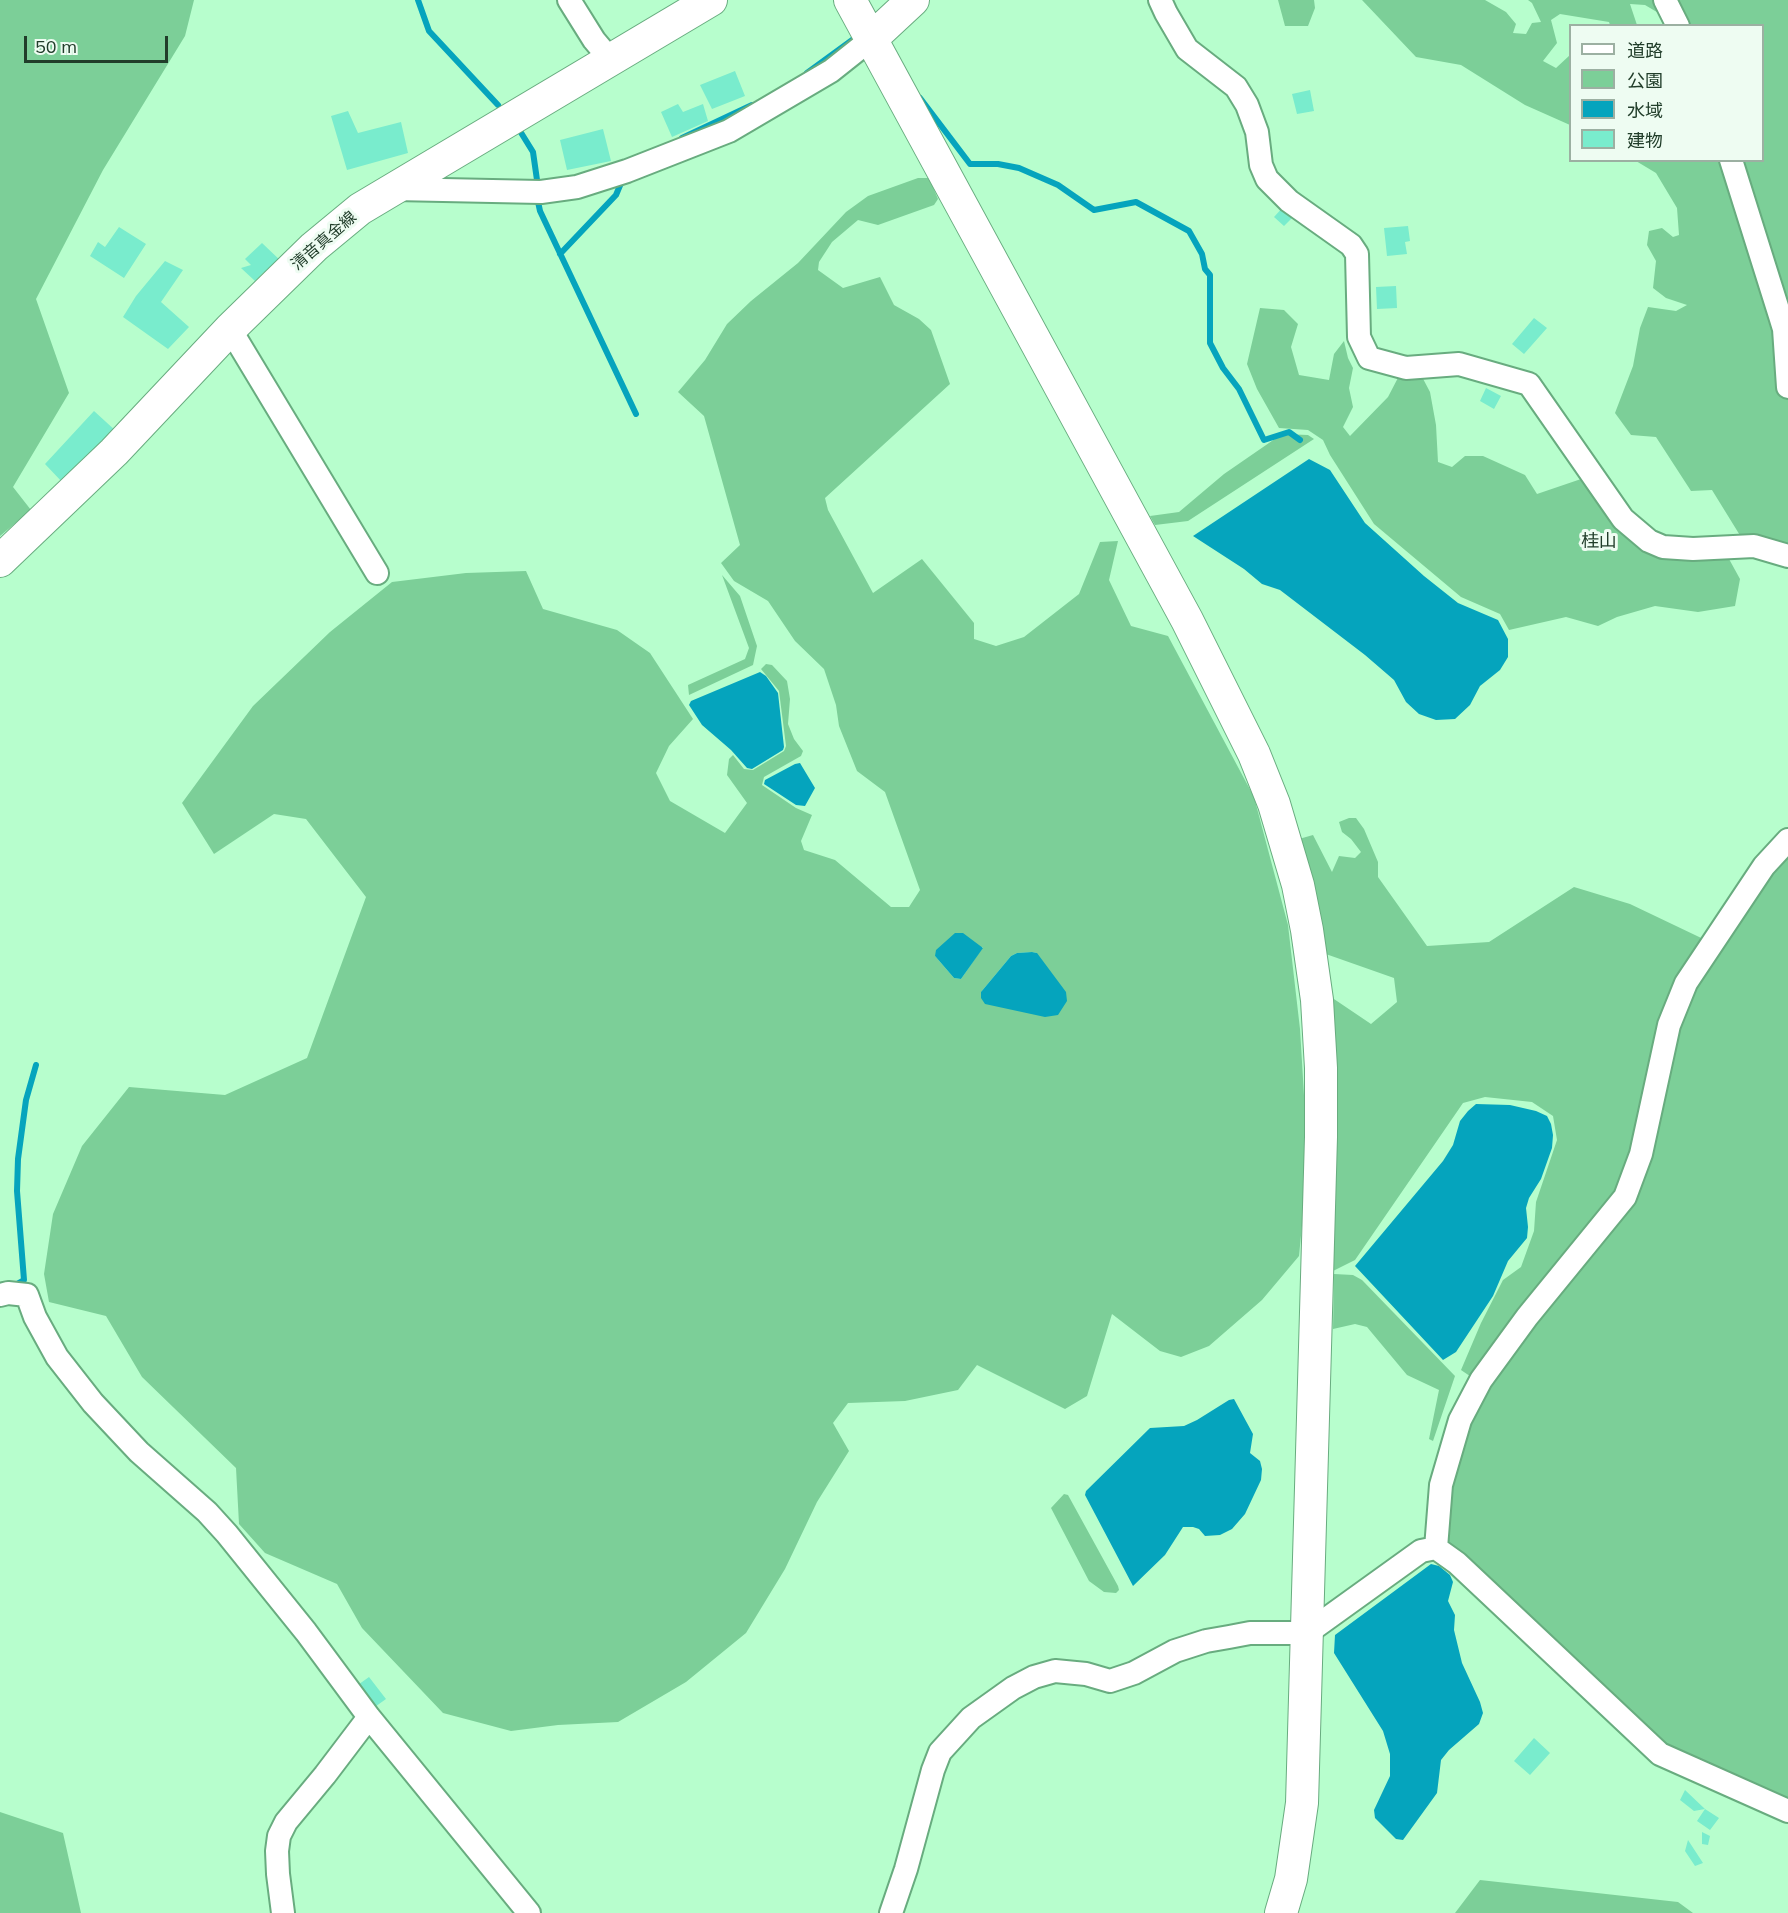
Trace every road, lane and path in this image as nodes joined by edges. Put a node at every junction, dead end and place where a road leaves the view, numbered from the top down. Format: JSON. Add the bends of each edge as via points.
{"nodes":[{"id":1,"x":569,"y":0,"type":"edge"},
{"id":2,"x":711,"y":0,"type":"edge"},
{"id":3,"x":850,"y":0,"type":"edge"},
{"id":4,"x":913,"y":0,"type":"edge"},
{"id":5,"x":1161,"y":0,"type":"edge"},
{"id":6,"x":1665,"y":0,"type":"edge"},
{"id":7,"x":1677,"y":24,"type":"edge"},
{"id":8,"x":870,"y":40,"type":"junction"},
{"id":9,"x":610,"y":59,"type":"junction"},
{"id":10,"x":1732,"y":162,"type":"edge"},
{"id":11,"x":391,"y":189,"type":"junction"},
{"id":12,"x":230,"y":329,"type":"junction"},
{"id":13,"x":1788,"y":387,"type":"edge"},
{"id":14,"x":1788,"y":555,"type":"edge"},
{"id":15,"x":0,"y":561,"type":"edge"},
{"id":16,"x":377,"y":573,"type":"dead end"},
{"id":17,"x":1788,"y":840,"type":"edge"},
{"id":18,"x":0,"y":1295,"type":"edge"},
{"id":19,"x":1437,"y":1548,"type":"junction"},
{"id":20,"x":1307,"y":1633,"type":"junction"},
{"id":21,"x":369,"y":1717,"type":"junction"},
{"id":22,"x":1788,"y":1811,"type":"edge"},
{"id":23,"x":283,"y":1913,"type":"edge"},
{"id":24,"x":529,"y":1913,"type":"edge"},
{"id":25,"x":891,"y":1913,"type":"edge"},
{"id":26,"x":1281,"y":1913,"type":"edge"}],
"edges":[{"from":1,"to":9,"type":"street"},
{"from":2,"to":9,"type":"street","name":"清音真金線"},
{"from":3,"to":8,"type":"street"},
{"from":4,"to":8,"type":"street"},
{"from":5,"to":14,"type":"street","via":[[1188,50],[1236,87],[1247,105],[1268,179],[1289,201],[1351,245],[1357,254],[1359,337],[1369,358],[1406,368],[1459,364],[1529,384],[1623,519],[1663,548],[1754,546]]},
{"from":6,"to":7,"type":"street"},
{"from":8,"to":11,"type":"street","via":[[831,71],[729,131],[577,187],[538,192]]},
{"from":8,"to":20,"type":"street","via":[[1187,620],[1254,754],[1286,842],[1307,930],[1321,1068]]},
{"from":9,"to":11,"type":"street","name":"清音真金線"},
{"from":10,"to":13,"type":"street","via":[[1784,329]]},
{"from":11,"to":12,"type":"street","name":"清音真金線","via":[[314,247]]},
{"from":12,"to":15,"type":"street","name":"清音真金線","via":[[114,452]]},
{"from":12,"to":16,"type":"street"},
{"from":17,"to":19,"type":"street","via":[[1764,866],[1686,983],[1669,1025],[1641,1154],[1625,1197],[1527,1317],[1481,1380],[1460,1420],[1441,1485]]},
{"from":18,"to":21,"type":"street","via":[[27,1295],[57,1357],[93,1403],[227,1534]]},
{"from":19,"to":20,"type":"street","via":[[1420,1551]]},
{"from":19,"to":22,"type":"street","via":[[1660,1754]]},
{"from":20,"to":25,"type":"street","via":[[1250,1633],[1206,1641],[1110,1681],[1055,1671],[1013,1688],[971,1718],[940,1752]]},
{"from":20,"to":26,"type":"street","via":[[1302,1803],[1293,1869]]},
{"from":21,"to":23,"type":"street","via":[[279,1836]]},
{"from":21,"to":24,"type":"street"}]}
